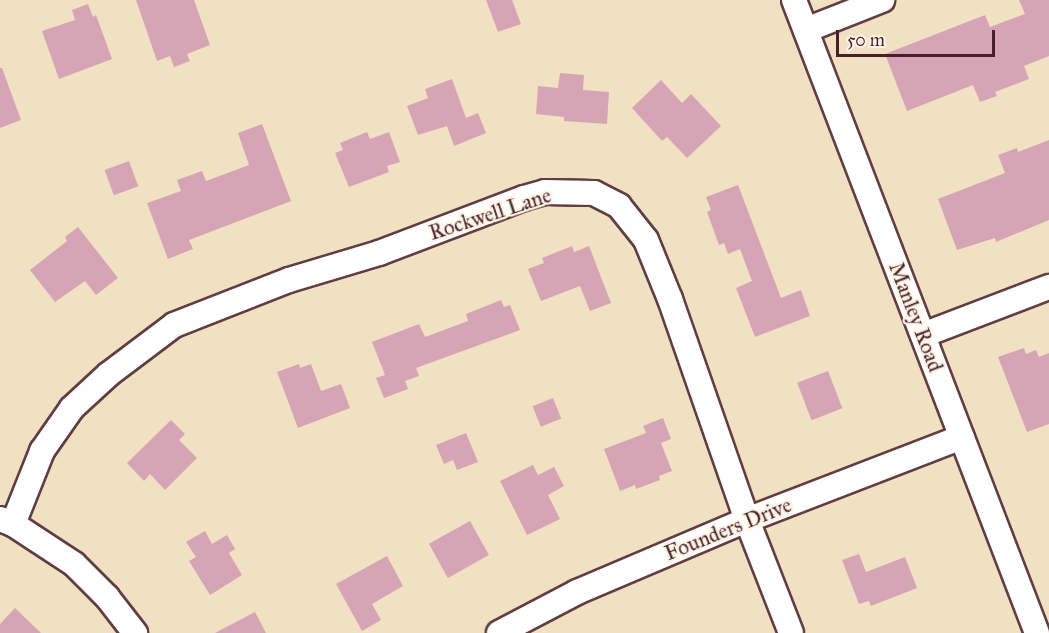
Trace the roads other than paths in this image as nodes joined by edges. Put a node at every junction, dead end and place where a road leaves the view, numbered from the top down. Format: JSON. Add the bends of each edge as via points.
{"nodes":[{"id":1,"x":794,"y":0,"type":"edge"},
{"id":2,"x":882,"y":0,"type":"edge"},
{"id":3,"x":806,"y":30,"type":"junction"},
{"id":4,"x":1049,"y":287,"type":"edge"},
{"id":5,"x":923,"y":336,"type":"junction"},
{"id":6,"x":962,"y":437,"type":"junction"},
{"id":7,"x":747,"y":520,"type":"junction"},
{"id":8,"x":6,"y":521,"type":"edge"},
{"id":9,"x":1039,"y":620,"type":"edge"},
{"id":10,"x":135,"y":633,"type":"edge"},
{"id":11,"x":500,"y":633,"type":"edge"},
{"id":12,"x":791,"y":633,"type":"edge"}],
"edges":[{"from":1,"to":3,"type":"street","name":"Manley Road"},
{"from":2,"to":3,"type":"street"},
{"from":3,"to":5,"type":"street","name":"Manley Road"},
{"from":4,"to":5,"type":"street"},
{"from":5,"to":6,"type":"street","name":"Manley Road"},
{"from":6,"to":7,"type":"street","name":"Founders Drive"},
{"from":6,"to":9,"type":"street","name":"Manley Road"},
{"from":7,"to":8,"type":"street","name":"Rockwell Lane","via":[[646,240],[619,206],[594,193],[571,190],[524,198],[379,254],[289,280],[174,325],[109,374],[72,408],[42,451]]},
{"from":7,"to":11,"type":"street","name":"Founders Drive","via":[[577,592]]},
{"from":7,"to":12,"type":"street","name":"Rockwell Lane"},
{"from":8,"to":10,"type":"street","via":[[74,564]]}]}
